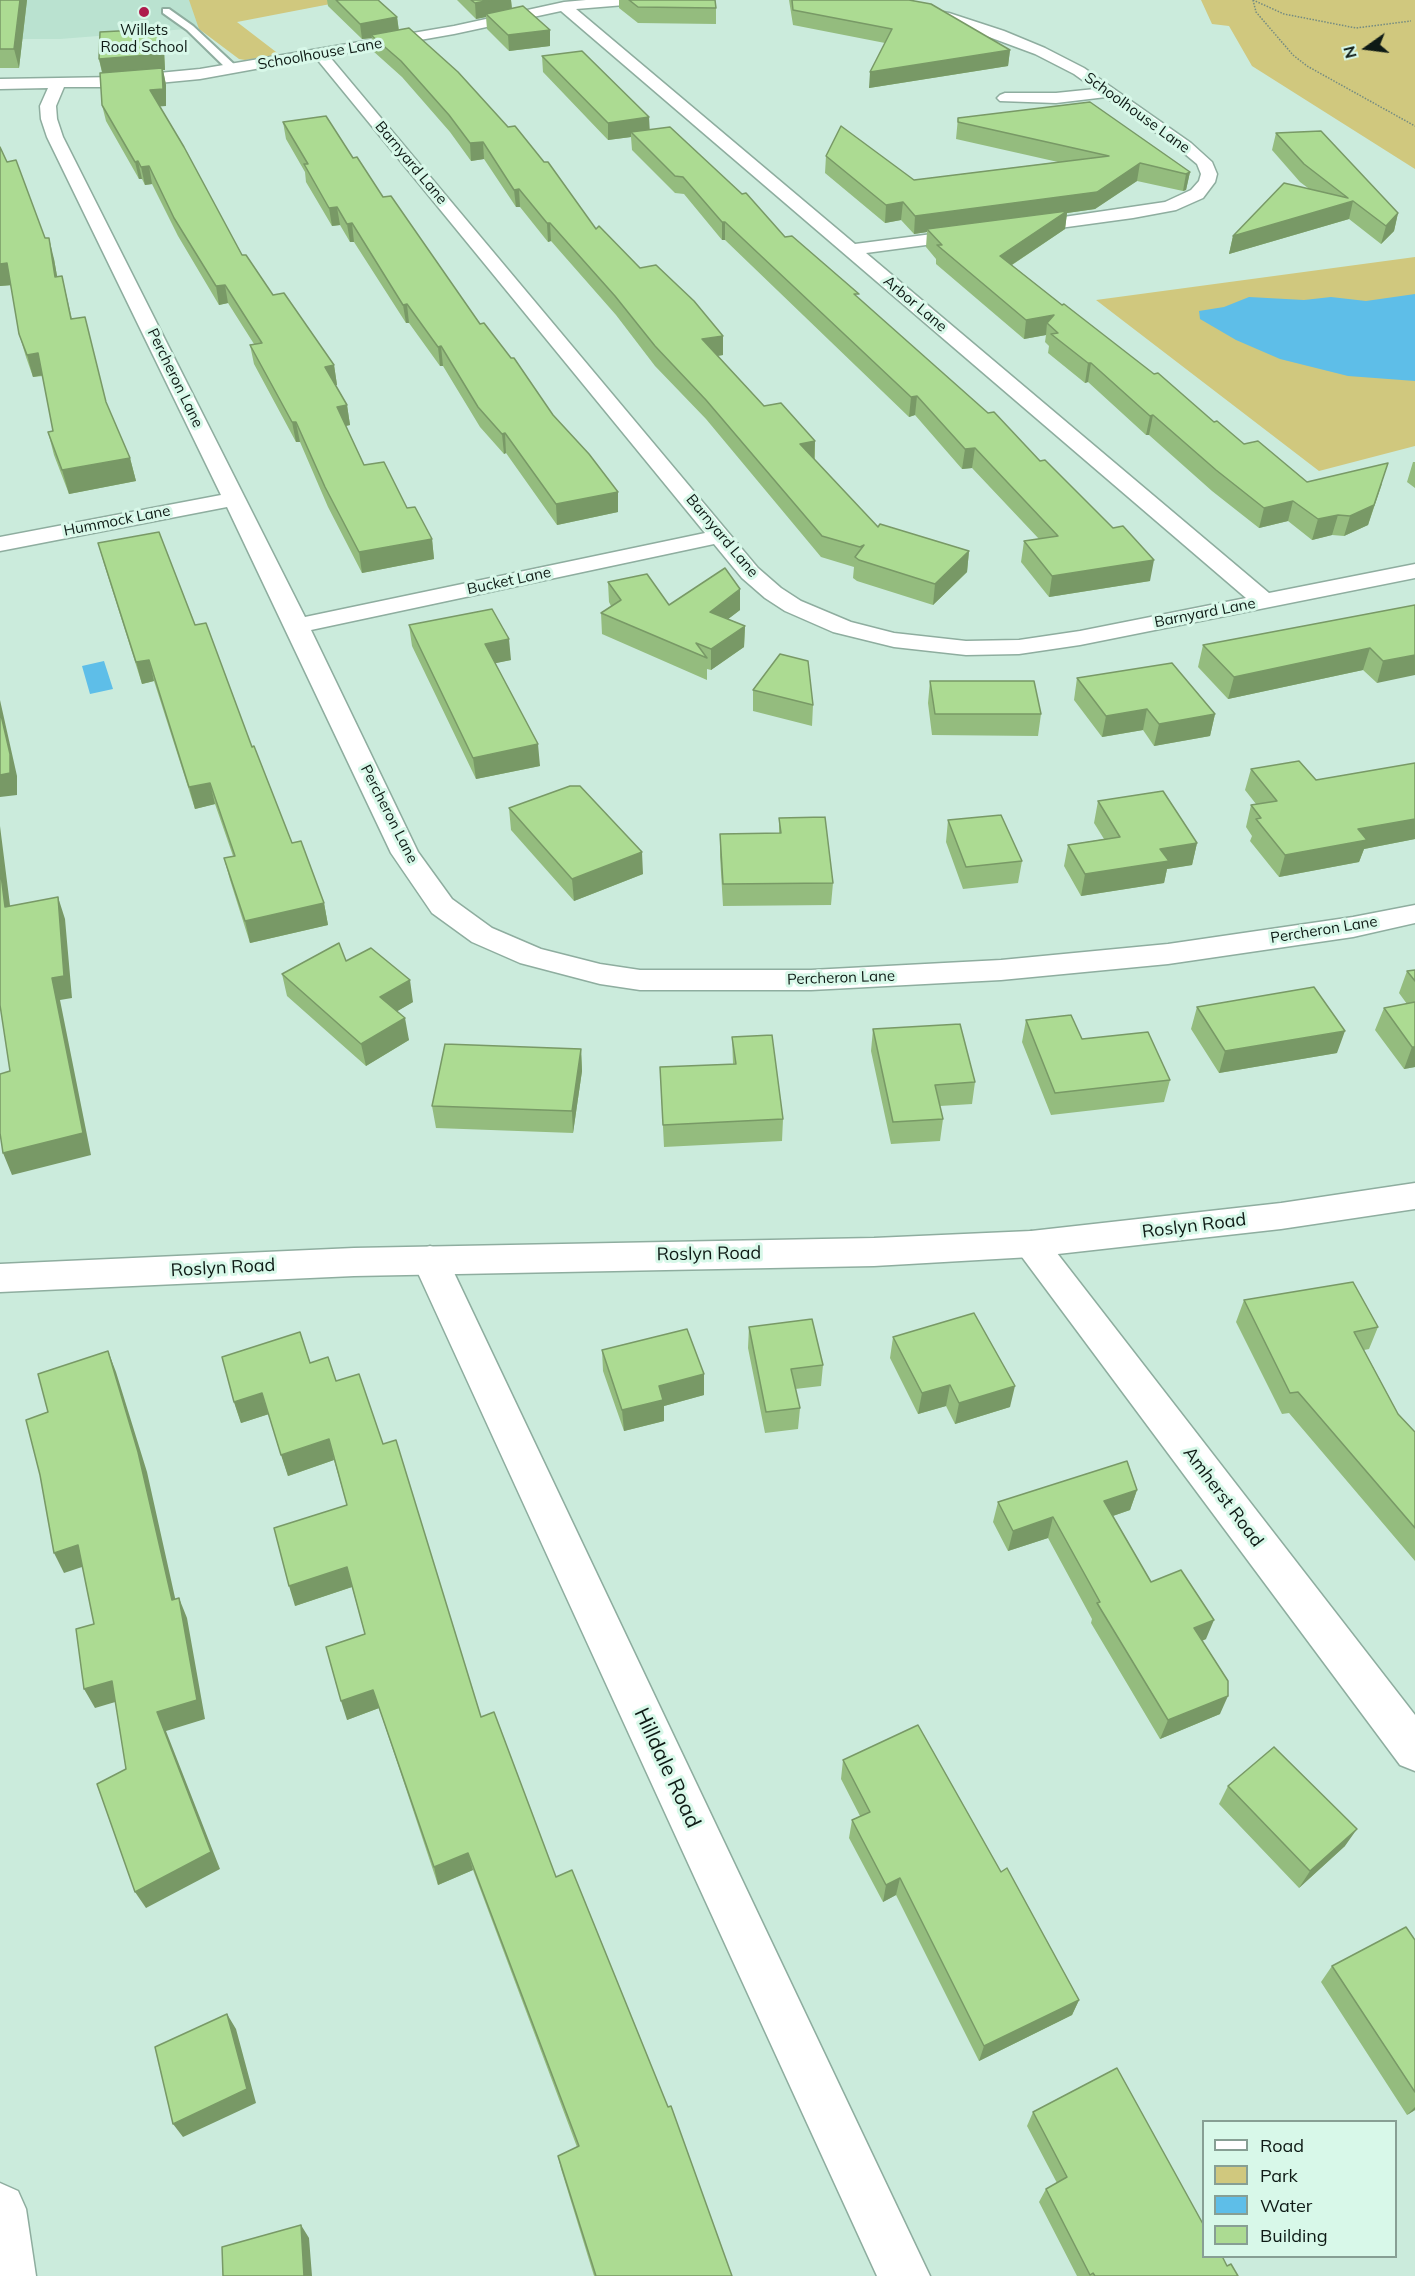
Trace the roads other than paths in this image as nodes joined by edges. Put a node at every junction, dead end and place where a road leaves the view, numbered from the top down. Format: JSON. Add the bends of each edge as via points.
{"nodes":[{"id":1,"x":637,"y":0,"type":"edge"},
{"id":2,"x":836,"y":0,"type":"edge"},
{"id":3,"x":564,"y":6,"type":"junction"},
{"id":4,"x":166,"y":11,"type":"dead end"},
{"id":5,"x":320,"y":54,"type":"junction"},
{"id":6,"x":233,"y":69,"type":"junction"},
{"id":7,"x":58,"y":83,"type":"junction"},
{"id":8,"x":0,"y":84,"type":"edge"},
{"id":9,"x":1109,"y":92,"type":"junction"},
{"id":10,"x":1005,"y":98,"type":"dead end"},
{"id":11,"x":851,"y":250,"type":"junction"},
{"id":12,"x":234,"y":499,"type":"junction"},
{"id":13,"x":721,"y":536,"type":"junction"},
{"id":14,"x":0,"y":544,"type":"edge"},
{"id":15,"x":1415,"y":571,"type":"edge"},
{"id":16,"x":1265,"y":602,"type":"junction"},
{"id":17,"x":297,"y":626,"type":"junction"},
{"id":18,"x":1415,"y":914,"type":"edge"},
{"id":19,"x":1415,"y":1196,"type":"edge"},
{"id":20,"x":1031,"y":1244,"type":"junction"},
{"id":21,"x":430,"y":1260,"type":"junction"},
{"id":22,"x":0,"y":1278,"type":"edge"},
{"id":23,"x":1415,"y":1750,"type":"edge"},
{"id":24,"x":0,"y":2209,"type":"edge"},
{"id":25,"x":10,"y":2276,"type":"edge"},
{"id":26,"x":903,"y":2276,"type":"edge"}],
"edges":[{"from":1,"to":3,"type":"street","name":"Schoolhouse Lane"},
{"from":2,"to":9,"type":"street","name":"Schoolhouse Lane","via":[[920,11],[999,34],[1079,71]]},
{"from":3,"to":5,"type":"street","name":"Schoolhouse Lane"},
{"from":3,"to":11,"type":"street","name":"Arbor Lane"},
{"from":4,"to":6,"type":"lane"},
{"from":5,"to":6,"type":"street","name":"Schoolhouse Lane"},
{"from":5,"to":13,"type":"street","name":"Barnyard Lane"},
{"from":6,"to":7,"type":"street","name":"Schoolhouse Lane","via":[[156,79]]},
{"from":7,"to":8,"type":"street","name":"Schoolhouse Lane"},
{"from":7,"to":12,"type":"street","name":"Percheron Lane","via":[[48,112],[55,137]]},
{"from":9,"to":10,"type":"street"},
{"from":9,"to":11,"type":"street","name":"Schoolhouse Lane","via":[[1204,162],[1209,174],[1207,182],[1188,200],[1133,213]]},
{"from":11,"to":16,"type":"street","name":"Arbor Lane"},
{"from":12,"to":14,"type":"street","name":"Hummock Lane"},
{"from":12,"to":17,"type":"street","name":"Percheron Lane"},
{"from":13,"to":16,"type":"street","name":"Barnyard Lane","via":[[750,573],[793,606],[842,627],[922,644],[1019,647]]},
{"from":13,"to":17,"type":"street","name":"Bucket Lane"},
{"from":15,"to":16,"type":"street","name":"Barnyard Lane"},
{"from":17,"to":18,"type":"street","name":"Percheron Lane","via":[[405,853],[442,906],[482,934],[521,952],[600,974],[640,980],[811,980],[1001,970],[1168,954]]},
{"from":19,"to":20,"type":"street","name":"Roslyn Road","via":[[1281,1216]]},
{"from":20,"to":21,"type":"street","name":"Roslyn Road","via":[[874,1252]]},
{"from":20,"to":23,"type":"street","name":"Amherst Road"},
{"from":21,"to":22,"type":"street","name":"Roslyn Road"},
{"from":21,"to":26,"type":"street","name":"Hilldale Road"},
{"from":24,"to":25,"type":"street"}]}
